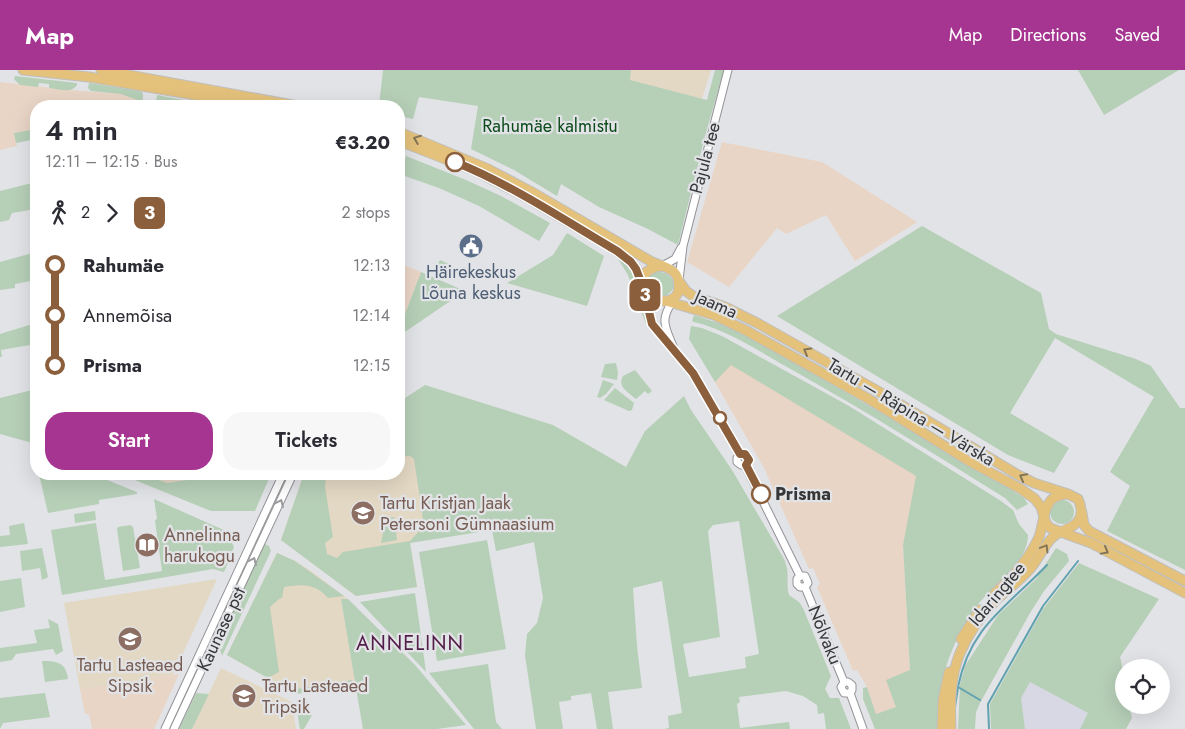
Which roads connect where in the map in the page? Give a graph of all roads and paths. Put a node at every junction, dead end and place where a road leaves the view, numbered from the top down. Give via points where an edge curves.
1 (23, 70) edge
2 (102, 70) edge
3 (728, 70) edge
4 (226, 100) edge
5 (267, 100) edge
6 (405, 134) edge
7 (405, 144) edge
8 (683, 246) junction
9 (662, 266) junction
10 (679, 281) junction
11 (643, 285) junction
12 (671, 300) junction
13 (757, 323) joint
14 (747, 331) joint
15 (676, 351) junction
16 (280, 480) edge
17 (290, 480) edge
18 (1068, 494) junction
19 (1082, 510) junction
20 (1044, 518) junction
21 (1060, 532) junction
22 (1185, 580) edge
23 (1185, 593) edge
24 (165, 729) edge
25 (174, 729) edge
26 (863, 729) edge
27 (942, 729) edge
28 (951, 729) edge

1 - 4 main road via 115,80
2 - 5 main road
3 - 8 street, Pajula tee
9 -> 6 main road via 488,169
7 - 11 main road via 476,171 526,197 617,251 631,262
8 - 9 street via 675,259
8 - 10 street, Pajula tee
9 - 10 main road via 675,272
9 - 11 main road via 646,272
10 - 12 main road via 678,293
10 - 13 main road, Jaama via 693,296 725,306
11 - 12 main road via 652,298
11 - 15 street, Nõlvaku via 652,324
12 - 14 main road, Jaama
12 - 15 street, Nõlvaku via 664,322
18 -> 13 main road, Tartu — Räpina — Värska via 1018,475
14 - 20 main road, Tartu — Räpina — Värska via 1021,489 1035,499
15 - 26 street, Nõlvaku via 707,396 740,454 748,456 746,465 800,576 808,579 805,587 844,682 841,690 850,693
16 - 24 street, Kaunase pst
25 -> 17 street, Kaunase pst
18 - 19 main road via 1078,499
18 - 20 main road via 1050,500
19 - 21 main road via 1078,521
19 - 22 main road via 1084,525 1089,531
20 - 21 main road via 1050,528
20 - 27 main road, Idaringtee via 1031,552 980,610 957,647 946,686
21 -> 23 main road via 1091,543
28 -> 21 main road, Idaringtee via 954,674 968,638 983,615 1028,572 1048,542

